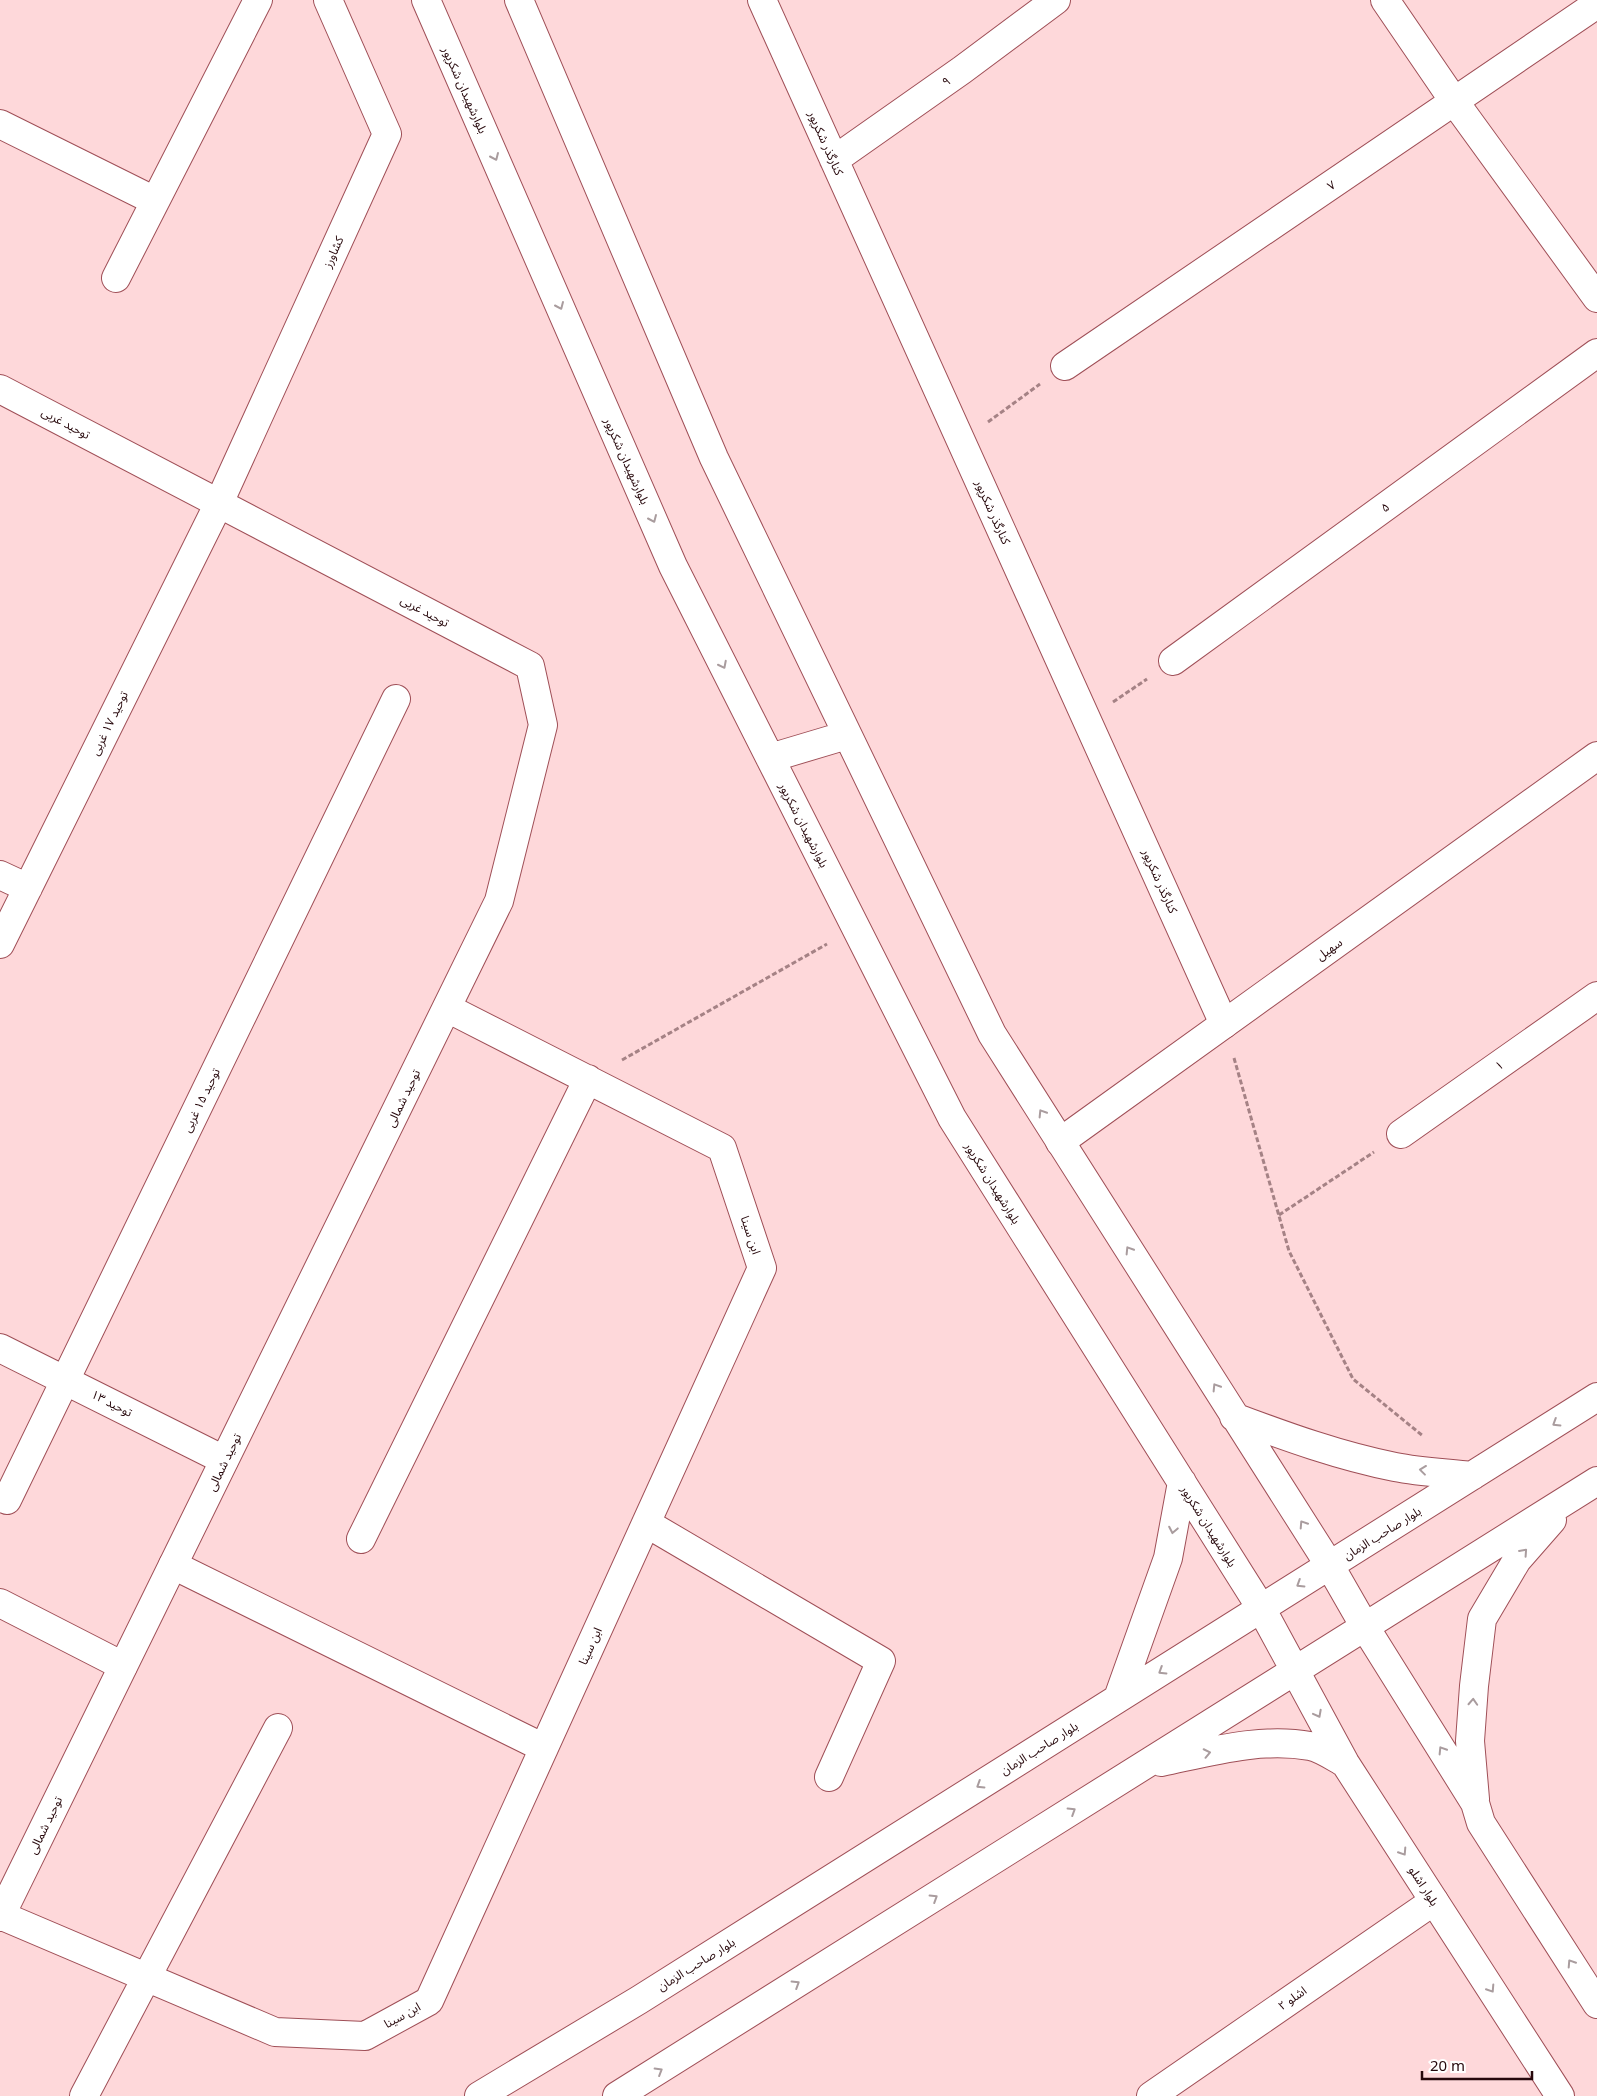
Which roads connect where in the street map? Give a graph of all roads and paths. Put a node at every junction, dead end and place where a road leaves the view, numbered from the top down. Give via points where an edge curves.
1 (258, 0) edge
2 (328, 0) edge
3 (426, 0) edge
4 (519, 0) edge
5 (762, 0) edge
6 (1056, 0) edge
7 (1386, 0) edge
8 (1597, 4) edge
9 (1454, 101) junction
10 (0, 124) edge
11 (834, 160) junction
12 (155, 201) junction
13 (116, 278) dead end
14 (1597, 298) edge
15 (1597, 353) edge
16 (1064, 366) joint
17 (0, 389) edge
18 (961, 442) junction
19 (219, 503) junction
20 (1173, 661) joint
21 (396, 699) dead end
22 (1087, 720) junction
23 (847, 735) junction
24 (1597, 756) edge
25 (770, 758) junction
26 (0, 875) edge
27 (28, 888) junction
28 (856, 928) junction
29 (0, 944) edge
30 (1597, 996) edge
31 (447, 1008) junction
32 (1224, 1024) junction
33 (588, 1079) junction
34 (1401, 1134) joint
35 (1060, 1142) junction
36 (1279, 1215) junction
37 (0, 1348) edge
38 (66, 1380) junction
39 (1597, 1397) edge
40 (1234, 1416) junction
41 (1427, 1440) dead end
42 (224, 1460) junction
43 (1472, 1476) junction
44 (1182, 1482) junction
45 (1597, 1482) edge
46 (1572, 1497) junction
47 (6, 1500) dead end
48 (646, 1523) junction
49 (361, 1539) dead end
50 (173, 1565) junction
51 (1330, 1566) junction
52 (0, 1603) edge
53 (1261, 1608) junction
54 (1365, 1628) junction
55 (123, 1666) junction
56 (1295, 1671) junction
57 (1118, 1698) junction
58 (278, 1728) dead end
59 (544, 1748) junction
60 (1344, 1763) junction
61 (1143, 1766) junction
62 (828, 1777) dead end
63 (1475, 1803) junction
64 (1434, 1900) junction
65 (0, 1916) edge
66 (146, 1976) junction
67 (1597, 2004) edge
68 (84, 2096) edge
69 (480, 2096) edge
70 (617, 2096) edge
71 (1151, 2096) edge
72 (1560, 2096) edge

1 - 12 street
2 - 19 street, کشاورز via 387,134
3 -> 25 street, بلوارشهیدان شکرپور via 673,566
4 - 23 street via 714,458
5 - 11 street, کنارگذر شکرپور
6 - 11 street, ۹
7 - 9 street
8 - 9 street, ۷
9 - 14 street
9 - 16 street, ۷
10 - 12 street
11 - 18 street, کنارگذر شکرپور
12 - 13 street
15 - 20 street, ۵
16 - 18 path
17 - 19 street, توحید غربی
18 - 22 street, کنارگذر شکرپور
19 - 27 street, توحید ۱۷ غربی
19 - 31 street, توحید غربی via 530,666 543,725 500,901
20 - 22 path
21 - 38 street, توحید ۱۵ غربی
22 - 32 street, کنارگذر شکرپور
23 - 25 street
35 -> 23 street via 992,1034
24 - 32 street, سهیل
25 - 28 street, بلوارشهیدان شکرپور
26 - 27 street
27 - 29 street, توحید ۱۷ غربی
28 - 33 path
28 - 44 street, بلوارشهیدان شکرپور via 952,1118
30 - 34 street, ۱
31 - 33 street, ابن سینا
31 - 42 street, توحید شمالی
32 - 35 street, سهیل
32 - 36 path
33 - 48 street, ابن سینا via 722,1148 762,1268
33 - 49 street
34 - 36 path
40 -> 35 street
36 - 41 path via 1290,1251 1353,1379
37 - 38 street, توحید ۱۳
38 - 42 street, توحید ۱۳
38 - 47 street, توحید ۱۵ غربی
39 -> 43 street, بلوار صاحب الزمان
43 -> 40 street via 1397,1467 1330,1451
51 -> 40 street
42 - 50 street, توحید شمالی
43 - 51 street, بلوار صاحب الزمان
44 - 53 street, بلوارشهیدان شکرپور
44 -> 57 street via 1168,1558
45 - 46 street
46 - 54 street
63 -> 46 street via 1470,1741 1482,1619 1516,1560
48 - 59 street, ابن سینا
48 - 62 street via 881,1661
50 - 55 street, توحید شمالی
50 - 59 street
51 -> 53 street, بلوار صاحب الزمان
51 - 54 street
52 - 55 street
53 - 56 street, بلوارشهیدان شکرپور
53 -> 57 street, بلوار صاحب الزمان
54 - 56 street
63 -> 54 street
55 - 65 street, توحید شمالی
56 -> 60 street, بلوار اشلو
56 - 61 street
57 -> 69 street, بلوار صاحب الزمان via 640,2000
58 - 66 street
59 - 66 street, ابن سینا via 429,2000 365,2036 275,2032
61 -> 60 street via 1240,1746 1276,1744 1311,1746
60 -> 64 street, بلوار اشلو
70 -> 61 street
67 -> 63 street via 1481,1822
64 - 71 street, اشلو ۲
64 -> 72 street, بلوار اشلو
65 - 66 street, ابن سینا
66 - 68 street

